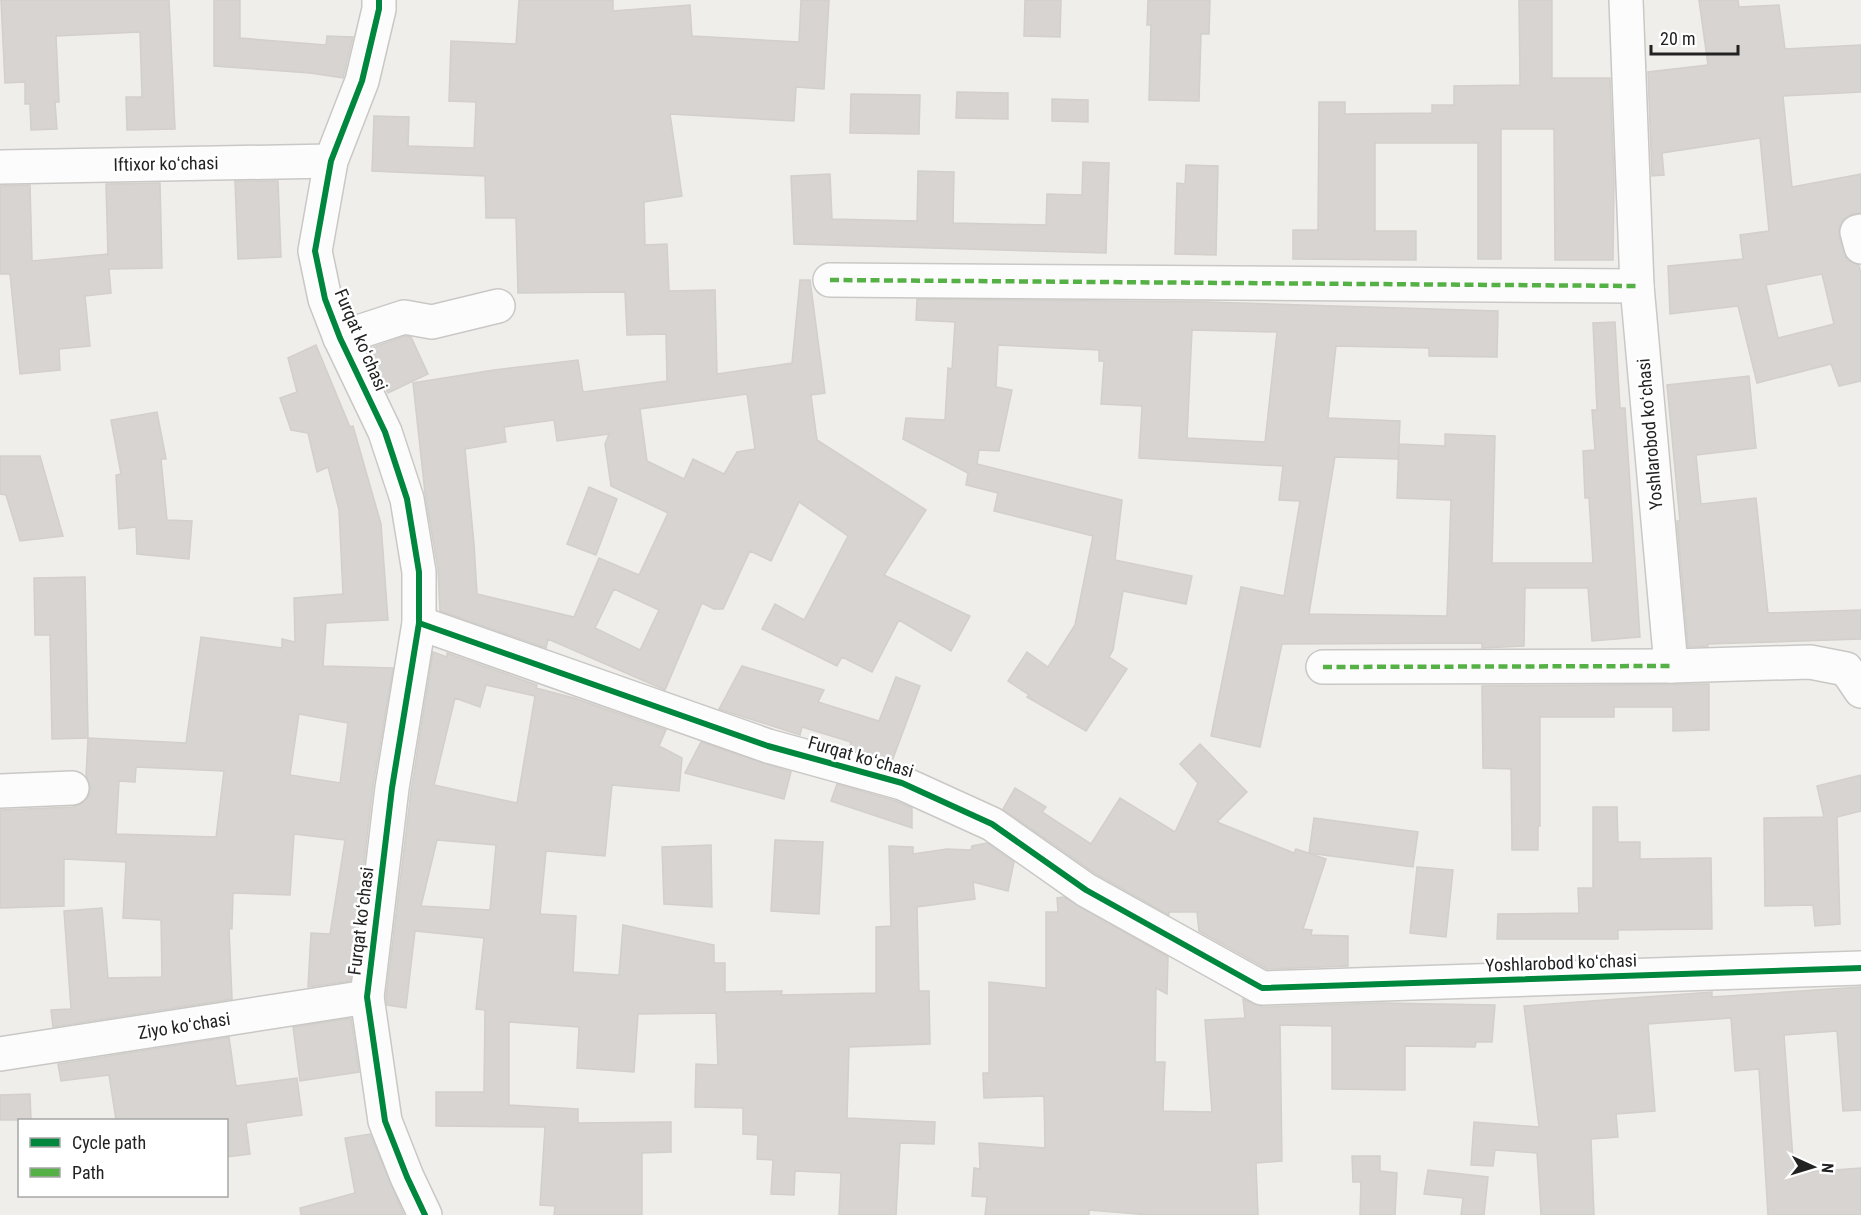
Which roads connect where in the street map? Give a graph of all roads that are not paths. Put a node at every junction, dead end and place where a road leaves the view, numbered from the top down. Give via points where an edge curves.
1 (379, 0) edge
2 (1626, 0) edge
3 (331, 161) junction
4 (0, 167) edge
5 (1861, 231) edge
6 (1861, 247) edge
7 (830, 280) dead end
8 (1636, 286) junction
9 (498, 306) dead end
10 (340, 338) junction
11 (419, 623) junction
12 (1671, 666) junction
13 (1323, 667) dead end
14 (1861, 690) edge
15 (72, 788) dead end
16 (0, 791) edge
17 (1861, 968) edge
18 (1262, 988) joint
19 (367, 997) junction
20 (0, 1054) edge
21 (425, 1215) edge

1 - 3 street, Furqat koʻchasi via 362,81
2 - 8 street, Yoshlarobod koʻchasi
3 - 4 street, Iftixor koʻchasi
3 - 10 street, Furqat koʻchasi via 315,251 325,299
5 - 6 street via 1857,232
7 - 8 street
8 - 12 street, Yoshlarobod koʻchasi
9 - 10 street via 432,322 404,317
10 - 11 street, Furqat koʻchasi via 385,432 407,499 419,572
11 - 18 street, Furqat koʻchasi via 768,747 902,783 992,824 1086,890
11 - 19 street, Furqat koʻchasi via 392,788
12 - 13 street
12 - 14 street via 1810,662 1846,669
15 - 16 street
17 - 18 street, Yoshlarobod koʻchasi
19 - 20 street, Ziyo koʻchasi
19 - 21 street, Furqat koʻchasi via 385,1121

